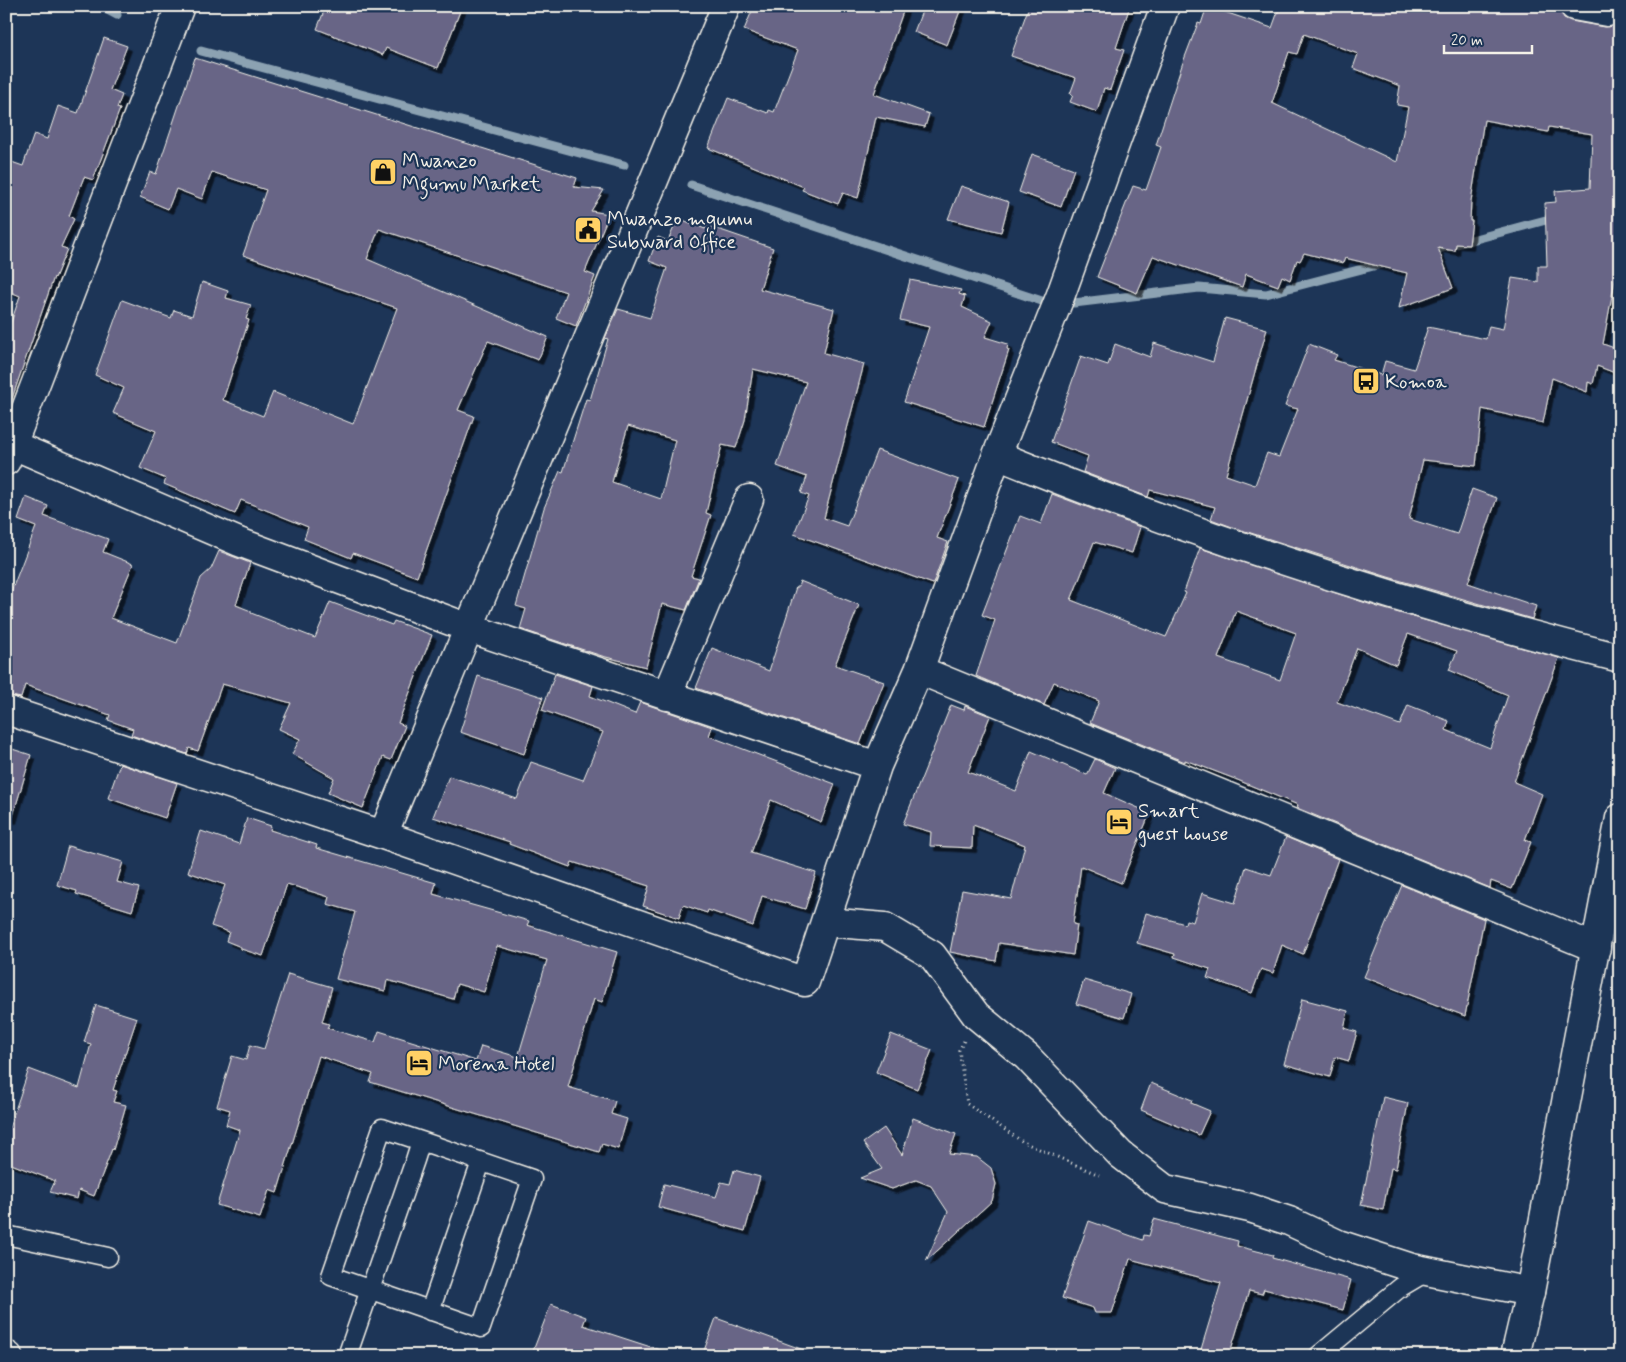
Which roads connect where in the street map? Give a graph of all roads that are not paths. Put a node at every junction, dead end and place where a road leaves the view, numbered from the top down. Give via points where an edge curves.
1 (180, 6) edge
2 (726, 6) edge
3 (1165, 6) edge
4 (1574, 6) edge
5 (1620, 8) edge
6 (9, 449) edge
7 (997, 455) junction
8 (749, 499) dead end
9 (468, 628) junction
10 (1620, 658) edge
11 (919, 670) junction
12 (667, 696) junction
13 (6, 710) edge
14 (877, 766) junction
15 (1620, 818) edge
16 (384, 835) junction
17 (825, 922) junction
18 (1596, 948) junction
19 (422, 1141) junction
20 (481, 1162) junction
21 (6, 1235) edge
22 (108, 1257) dead end
23 (1428, 1271) junction
24 (370, 1290) junction
25 (1530, 1292) junction
26 (430, 1311) junction
27 (347, 1356) edge
28 (1318, 1356) edge
29 (1515, 1356) edge

1 - 6 street
2 - 9 street
3 - 7 street via 1060,297
4 - 5 street via 1607,12
6 - 9 street via 239,542
7 - 10 street via 1071,485 1365,588
7 - 11 street
8 - 12 street
9 - 12 street
9 - 16 street
11 - 14 street
11 - 18 street
12 - 14 street
13 - 16 street
14 - 17 street
15 - 18 street
16 - 17 street via 805,982
17 - 23 street via 884,927 932,955 976,1015 1027,1057 1120,1154 1166,1188 1250,1208 1289,1221 1338,1244
18 - 25 street
19 - 20 lane
19 - 24 lane
19 - 24 lane via 382,1128 331,1276
20 - 26 lane
20 - 26 lane via 532,1179 481,1328
21 - 22 lane
23 - 25 street
23 - 28 lane via 1401,1287
24 - 26 lane
24 - 27 lane
25 - 29 street

